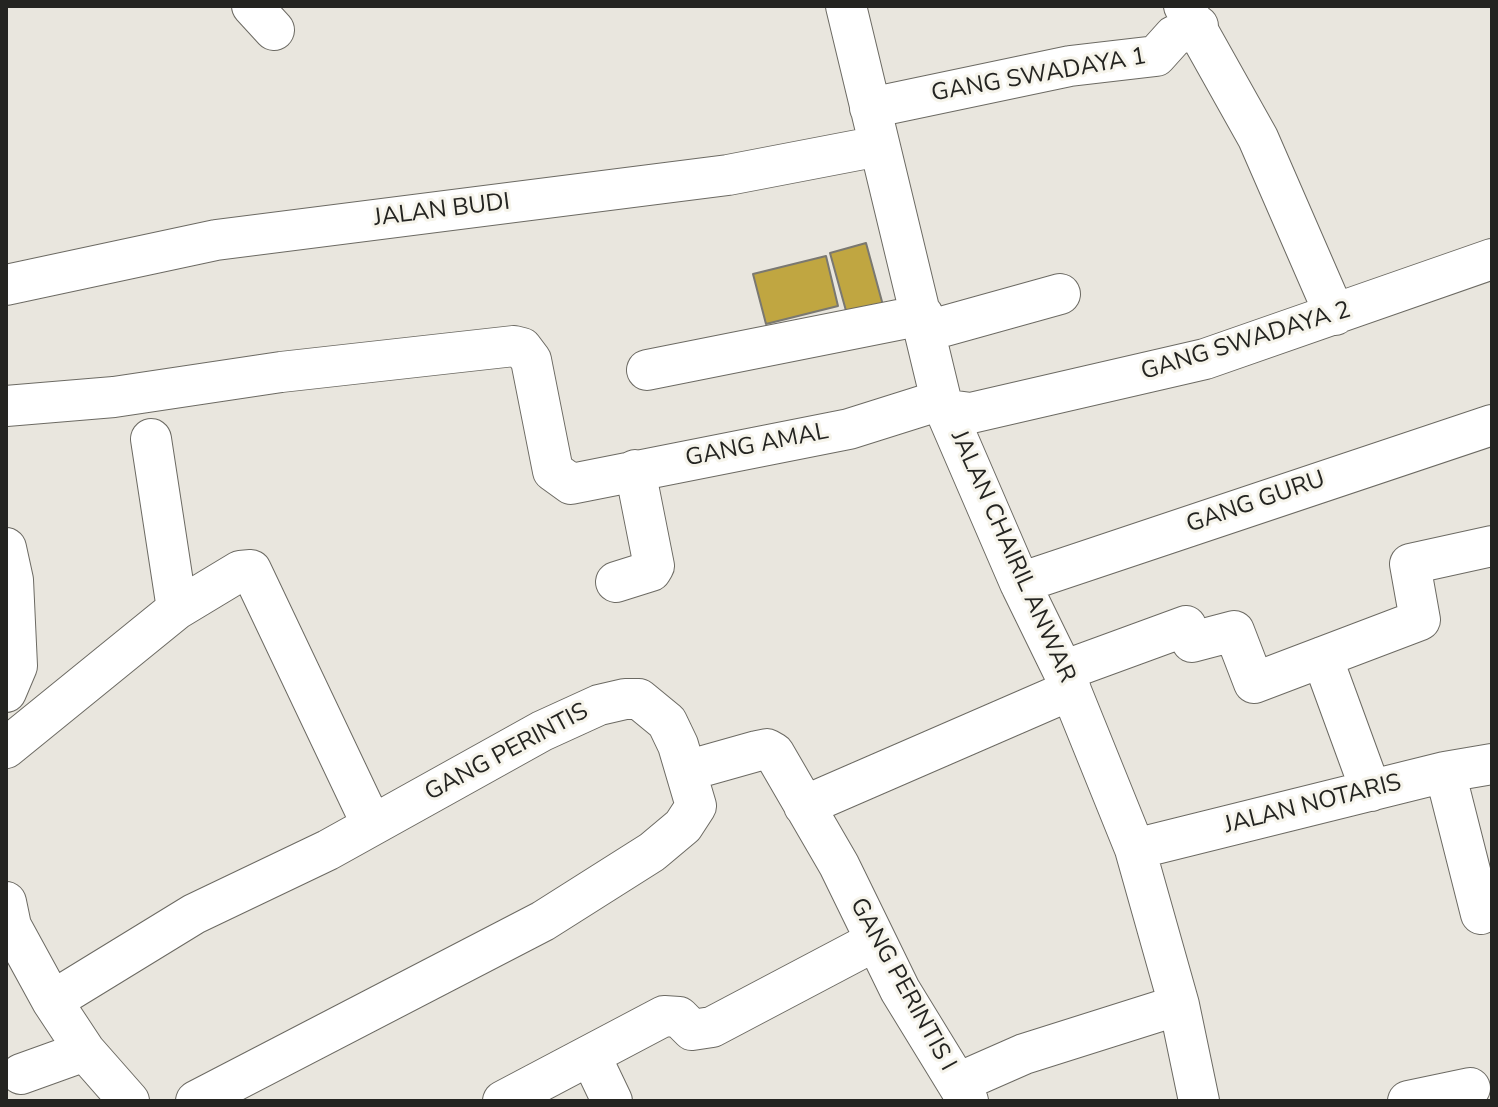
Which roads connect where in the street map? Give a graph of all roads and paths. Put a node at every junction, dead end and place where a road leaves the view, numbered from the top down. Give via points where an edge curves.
1 (846, 6) edge
2 (1191, 16) edge
3 (874, 127) junction
4 (1492, 259) edge
5 (6, 285) edge
6 (1060, 294) dead end
7 (1335, 315) junction
8 (925, 323) junction
9 (647, 370) dead end
10 (945, 405) junction
11 (6, 406) edge
12 (1492, 425) edge
13 (151, 439) dead end
14 (635, 470) junction
15 (1492, 546) edge
16 (6, 548) edge
17 (616, 582) dead end
18 (1020, 583) junction
19 (177, 609) junction
20 (1322, 657) junction
21 (1067, 681) junction
22 (6, 692) edge
23 (6, 748) edge
24 (1492, 764) edge
25 (686, 771) junction
26 (1445, 772) junction
27 (1371, 791) junction
28 (804, 806) junction
29 (372, 825) junction
30 (1135, 849) junction
31 (1481, 914) dead end
32 (8, 918) edge
33 (875, 941) junction
34 (52, 1001) junction
35 (1179, 1005) junction
36 (85, 1051) junction
37 (591, 1057) junction
38 (21, 1074) dead end
39 (1470, 1088) dead end
40 (963, 1092) edge
41 (129, 1101) edge
42 (196, 1101) edge
43 (503, 1101) edge
44 (612, 1101) edge
45 (1199, 1101) edge
46 (1408, 1101) edge

1 - 3 street, JALAN CHAIRIL ANWAR
2 - 3 street, GANG SWADAYA 1 via 1156,56 1070,66
2 - 7 street via 1258,138
3 - 5 street, JALAN BUDI via 728,175 216,240
3 - 8 street, JALAN CHAIRIL ANWAR
4 - 7 street, GANG SWADAYA 2
6 - 8 street
7 - 10 street, GANG SWADAYA 2 via 1205,359 971,413
8 - 9 street
8 - 10 street, JALAN CHAIRIL ANWAR
10 - 14 street, GANG AMAL
10 - 18 street, JALAN CHAIRIL ANWAR
11 - 14 street, GANG AMAL via 514,346 531,360 553,471 571,484
12 - 18 street, GANG GURU
13 - 19 street
14 - 17 street via 654,566
15 - 20 street via 1410,564 1420,620
16 - 22 street via 17,666
18 - 21 street, JALAN CHAIRIL ANWAR
19 - 23 street
19 - 29 street via 240,571 256,575
20 - 21 street via 1254,683 1234,631 1192,642 1186,626
20 - 27 street
21 - 28 street
21 - 30 street, JALAN CHAIRIL ANWAR
24 - 26 street, JALAN NOTARIS
25 - 28 street, GANG PERINTIS I via 767,749
25 - 29 street, GANG PERINTIS via 667,722 639,699 625,699 542,731
25 - 42 street, GANG PERINTIS via 696,806 683,826 652,852 543,921
26 - 27 street, JALAN NOTARIS
26 - 31 street
27 - 30 street, JALAN NOTARIS
28 - 33 street, GANG PERINTIS I
29 - 34 street, GANG PERINTIS via 194,914
30 - 35 street, JALAN CHAIRIL ANWAR
32 - 34 street
33 - 37 street via 712,1027 692,1030 679,1017 664,1016
33 - 40 street, GANG PERINTIS I
34 - 36 street
35 - 40 street, GANG PERINTIS I via 1024,1054
35 - 45 street, JALAN CHAIRIL ANWAR
36 - 38 street
36 - 41 street
37 - 43 street
37 - 44 street
39 - 46 street

